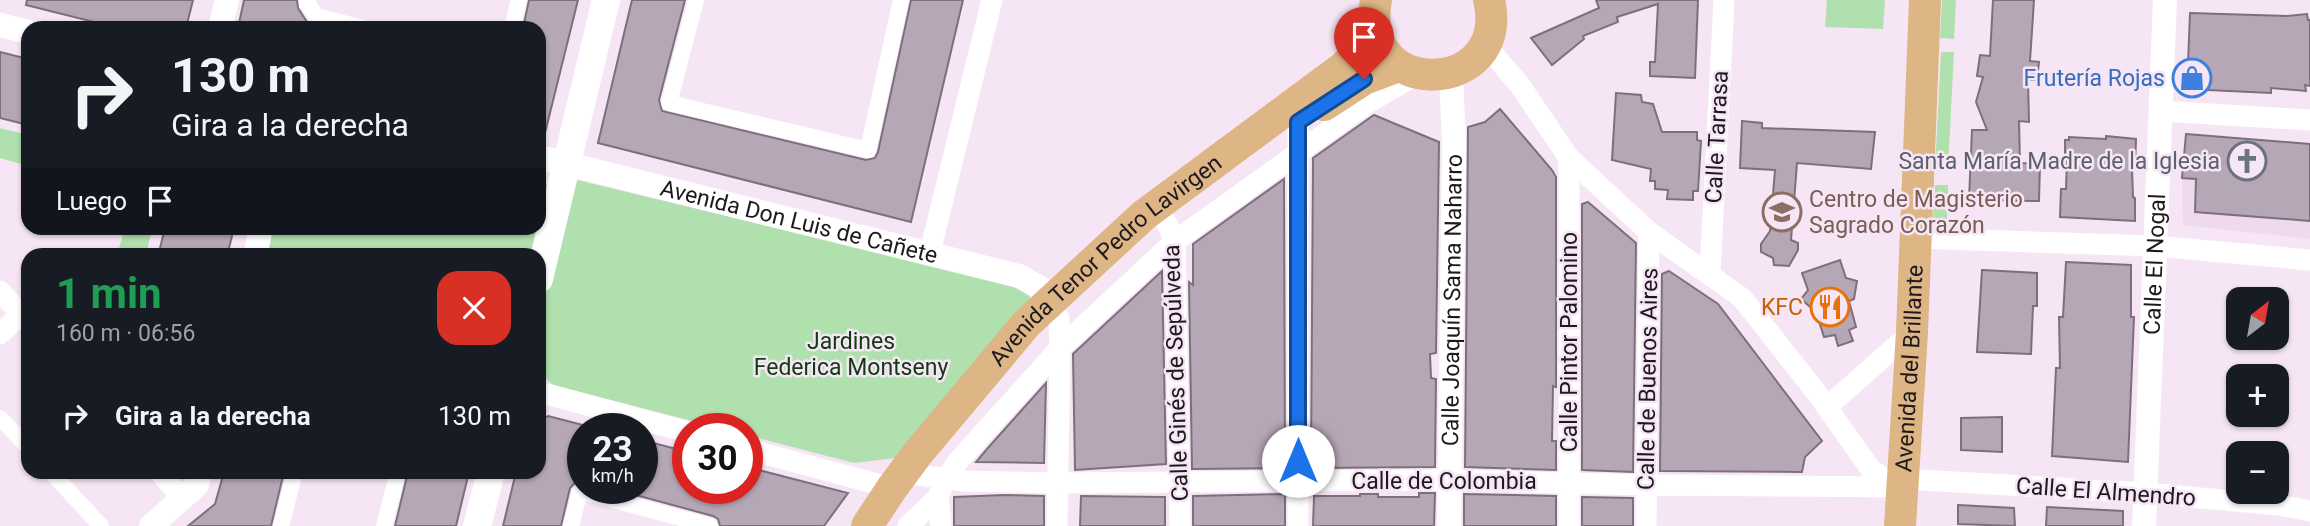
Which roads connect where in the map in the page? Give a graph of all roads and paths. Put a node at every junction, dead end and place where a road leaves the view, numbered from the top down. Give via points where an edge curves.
1 (227, 0) edge
2 (308, 0) edge
3 (519, 0) edge
4 (607, 0) edge
5 (695, 0) edge
6 (901, 0) edge
7 (992, 0) edge
8 (1510, 0) edge
9 (1724, 0) edge
10 (1925, 0) edge
11 (2165, 0) edge
12 (1372, 11) edge
13 (222, 21) edge
14 (336, 21) edge
15 (514, 21) edge
16 (1488, 24) edge
17 (0, 25) edge
18 (21, 30) edge
19 (1409, 70) junction
20 (1451, 74) junction
21 (2161, 111) junction
22 (2310, 120) edge
23 (1298, 122) junction
24 (1298, 153) junction
25 (1569, 158) junction
26 (552, 160) edge
27 (546, 215) edge
28 (1171, 232) junction
29 (1649, 232) junction
30 (1916, 238) junction
31 (2155, 246) junction
32 (930, 253) junction
33 (2310, 260) edge
34 (1710, 274) junction
35 (0, 291) edge
36 (21, 314) edge
37 (21, 321) edge
38 (1058, 321) junction
39 (1912, 332) junction
40 (0, 334) edge
41 (546, 394) edge
42 (1827, 407) junction
43 (0, 418) edge
44 (672, 428) edge
45 (21, 440) edge
46 (763, 452) edge
47 (57, 479) edge
48 (166, 479) edge
49 (198, 479) edge
50 (293, 479) edge
51 (396, 479) edge
52 (489, 479) edge
53 (1449, 480) junction
54 (1180, 481) junction
55 (1298, 481) junction
56 (920, 482) junction
57 (1569, 482) junction
58 (1058, 483) junction
59 (1902, 483) junction
60 (1646, 485) junction
61 (2145, 493) junction
62 (182, 498) junction
63 (2310, 510) edge
64 (101, 526) edge
65 (150, 526) edge
66 (281, 526) edge
67 (384, 526) edge
68 (477, 526) edge
69 (571, 526) edge
70 (710, 526) edge
71 (867, 526) edge
72 (887, 526) edge
73 (908, 526) edge
74 (942, 526) edge
75 (1057, 526) edge
76 (1180, 526) edge
77 (1298, 526) edge
78 (1449, 526) edge
79 (1569, 526) edge
80 (1646, 526) edge
81 (1900, 526) edge
82 (2144, 526) edge

1 - 13 street
2 - 14 street via 316,16
3 - 15 street
4 - 26 main road
5 - 6 street via 669,103 868,150
7 - 32 street
8 - 16 main road
9 - 34 street, Calle Tarrasa
10 - 30 main road, Avenida del Brillante
11 - 21 street, Calle El Nogal
12 - 19 main road via 1388,56
12 - 38 main road, Avenida Tenor Pedro Lavirgen via 1345,66 1144,215
16 - 20 main road via 1465,67
16 - 25 street via 1519,84
17 - 18 street
19 - 20 main road via 1434,76
19 - 23 main road, Avenida Tenor Pedro Lavirgen via 1364,79
19 - 24 street, Avenida Tenor Pedro Lavirgen
20 - 53 street, Calle Joaquín Sama Naharro
21 - 22 street
21 - 31 street, Calle El Nogal
23 - 24 street
23 - 28 main road, Avenida Tenor Pedro Lavirgen
24 - 28 street, Avenida Tenor Pedro Lavirgen
24 - 55 street
25 - 29 street
25 - 57 street, Calle Pintor Palomino
26 - 27 main road
26 - 32 street, Avenida Don Luis de Cañete
28 - 38 main road, Avenida Tenor Pedro Lavirgen
28 - 54 street, Calle Ginés de Sepúlveda
29 - 34 street
29 - 60 street, Calle de Buenos Aires
30 - 31 street
30 - 39 main road, Avenida del Brillante
31 - 33 street
31 - 61 street, Calle El Nogal
32 - 38 street, Avenida Don Luis de Cañete via 1019,276
34 - 42 street via 1742,298
35 - 36 street
37 - 40 street
38 - 56 street, Avenida Tenor Pedro Lavirgen via 959,460
38 - 56 main road, Avenida Tenor Pedro Lavirgen via 1027,323
38 - 58 street
39 - 42 street
39 - 59 main road, Avenida del Brillante
41 - 44 street
42 - 59 street via 1872,471
43 - 45 street
46 - 56 street, Calle de Colombia
47 - 64 street
48 - 62 street
49 - 62 street
50 - 66 street
51 - 67 street
52 - 68 main road
53 - 55 street, Calle de Colombia
53 - 57 street, Calle de Colombia
53 - 78 street, Calle Joaquín Sama Naharro
54 - 55 street, Calle de Colombia
54 - 58 street, Calle de Colombia
54 - 76 street, Calle Ginés de Sepúlveda
55 - 77 street
56 - 58 street, Calle de Colombia
56 - 71 main road, Avenida Tenor Pedro Lavirgen
56 - 72 main road, Avenida Tenor Pedro Lavirgen via 912,485
56 - 73 street
56 - 74 street
57 - 60 street, Calle de Colombia
57 - 79 street, Calle Pintor Palomino
58 - 75 street
59 - 60 street, Calle de Colombia
59 - 61 street, Calle El Almendro
59 - 81 main road, Avenida del Brillante
60 - 80 street, Calle de Buenos Aires
61 - 63 street, Calle El Almendro
61 - 82 street, Calle El Nogal
62 - 65 street
69 - 70 street via 580,491

